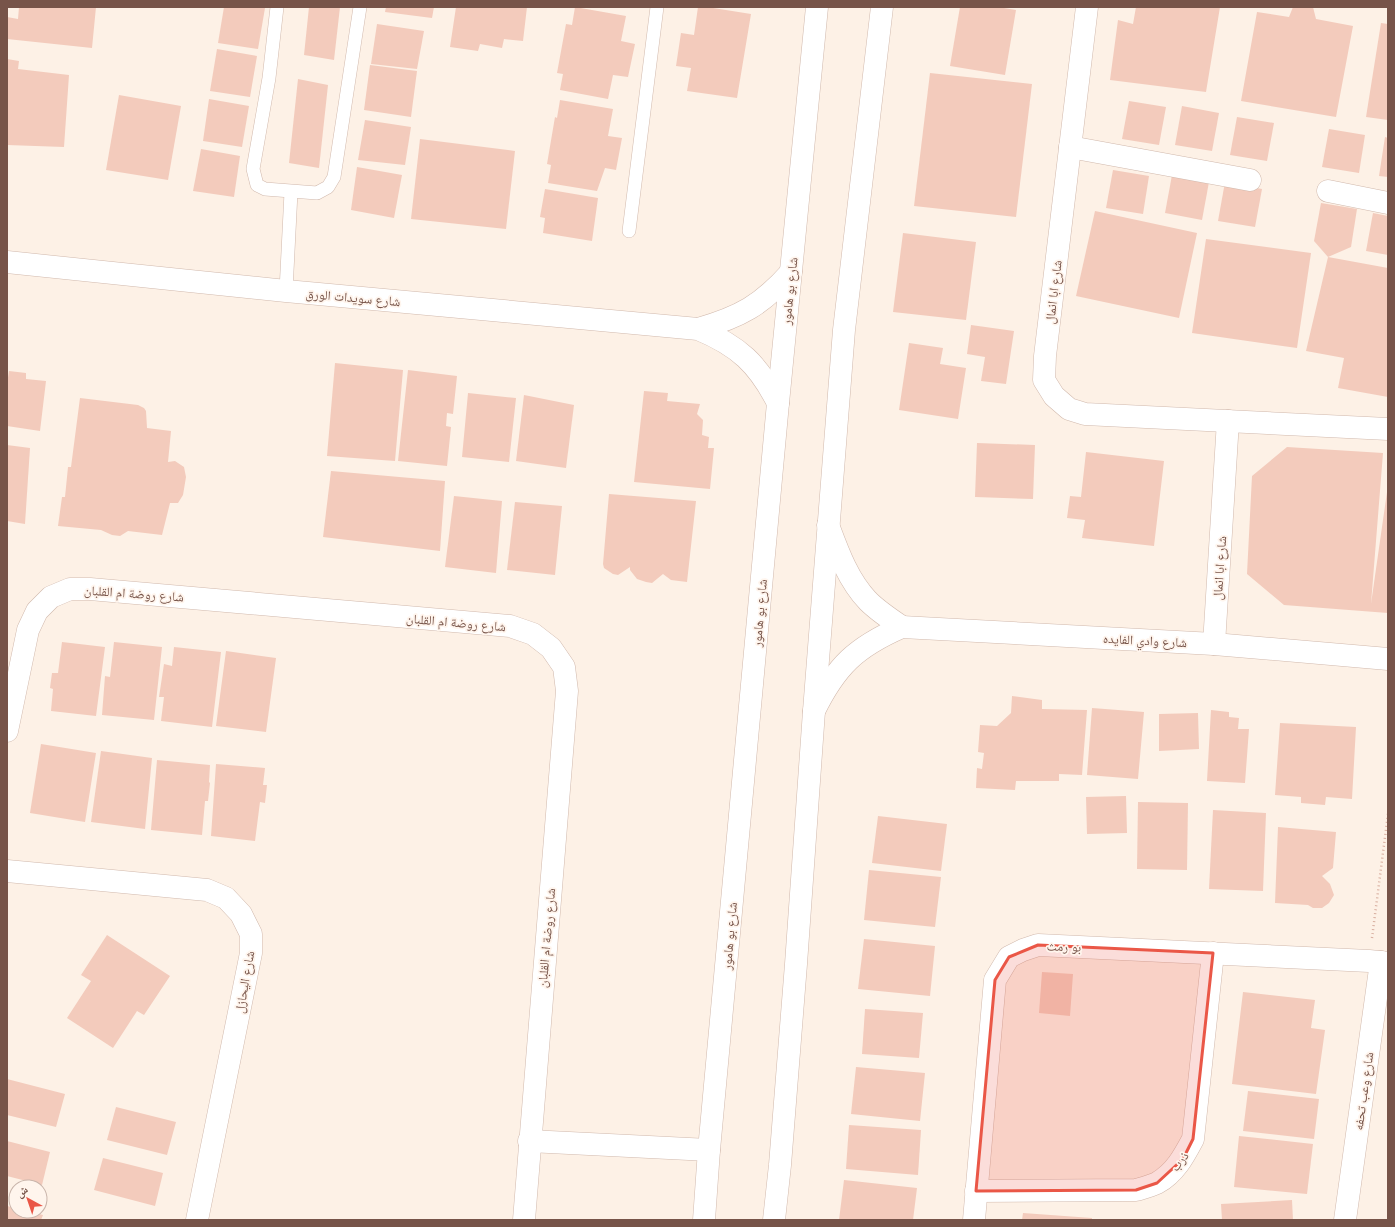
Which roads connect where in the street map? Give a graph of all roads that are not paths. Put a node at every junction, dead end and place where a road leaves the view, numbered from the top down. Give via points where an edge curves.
1 (277, 7) edge
2 (360, 7) edge
3 (657, 7) edge
4 (817, 7) edge
5 (882, 7) edge
6 (1087, 7) edge
7 (1070, 147) junction
8 (1250, 180) dead end
9 (1328, 191) dead end
10 (291, 192) junction
11 (1388, 203) edge
12 (629, 231) dead end
13 (7, 262) edge
14 (791, 272) junction
15 (286, 291) junction
16 (698, 329) junction
17 (778, 403) junction
18 (1228, 421) junction
19 (1388, 430) edge
20 (828, 525) junction
21 (902, 627) junction
22 (1214, 644) junction
23 (1388, 659) edge
24 (814, 710) junction
25 (7, 731) edge
26 (7, 871) edge
27 (1213, 953) junction
28 (1379, 962) edge
29 (529, 1142) junction
30 (710, 1150) junction
31 (976, 1191) junction
32 (197, 1220) edge
33 (524, 1220) edge
34 (704, 1220) edge
35 (774, 1220) edge
36 (974, 1220) edge
37 (1345, 1220) edge

1 - 10 lane via 269,78 253,169 257,185 265,189
2 - 10 lane via 334,177 328,187 317,193
3 - 12 lane
4 - 14 street, شارع بو هامور
5 - 20 street via 844,330
6 - 7 street, شارع ابا انمال
7 - 8 street
7 - 18 street, شارع ابا انمال via 1044,380 1054,396 1069,409 1085,414
9 - 11 street
10 - 15 lane
13 - 15 street, شارع سويدات الورق
14 - 16 street, شارع سويدات الورق via 760,303 720,323
14 - 17 street, شارع بو هامور
15 - 16 street, شارع سويدات الورق
16 - 17 street, شارع سويدات الورق via 738,350 768,383
17 - 30 street, شارع بو هامور
18 - 19 street, شارع ابا انمال
18 - 22 street, شارع ابا انمال
20 - 21 street via 854,584 878,610
20 - 24 street
21 - 22 street, شارع وادي الفايده
21 - 24 street, شارع وادي الفايده via 879,637 858,651 840,668 825,688
22 - 23 street, شارع وادي الفايده
24 - 35 street
25 - 29 street, شارع روضة ام القلبان via 28,630 37,611 51,597 70,589 510,626 533,634 551,648 564,667 567,690
26 - 32 street, شارع اليحازل via 207,890 226,898 241,914 251,934 251,953
27 - 28 street, بو رمث
27 - 31 street, ذرب via 1193,1139 1183,1159 1172,1172 1157,1183 1136,1190
27 - 31 street, بو رمث via 1038,945 1009,957 995,980
28 - 37 street, شارع وعب تحفه
29 - 30 street
29 - 33 street, شارع روضة ام القلبان
30 - 34 street, شارع بو هامور
31 - 36 street, بو رمث

